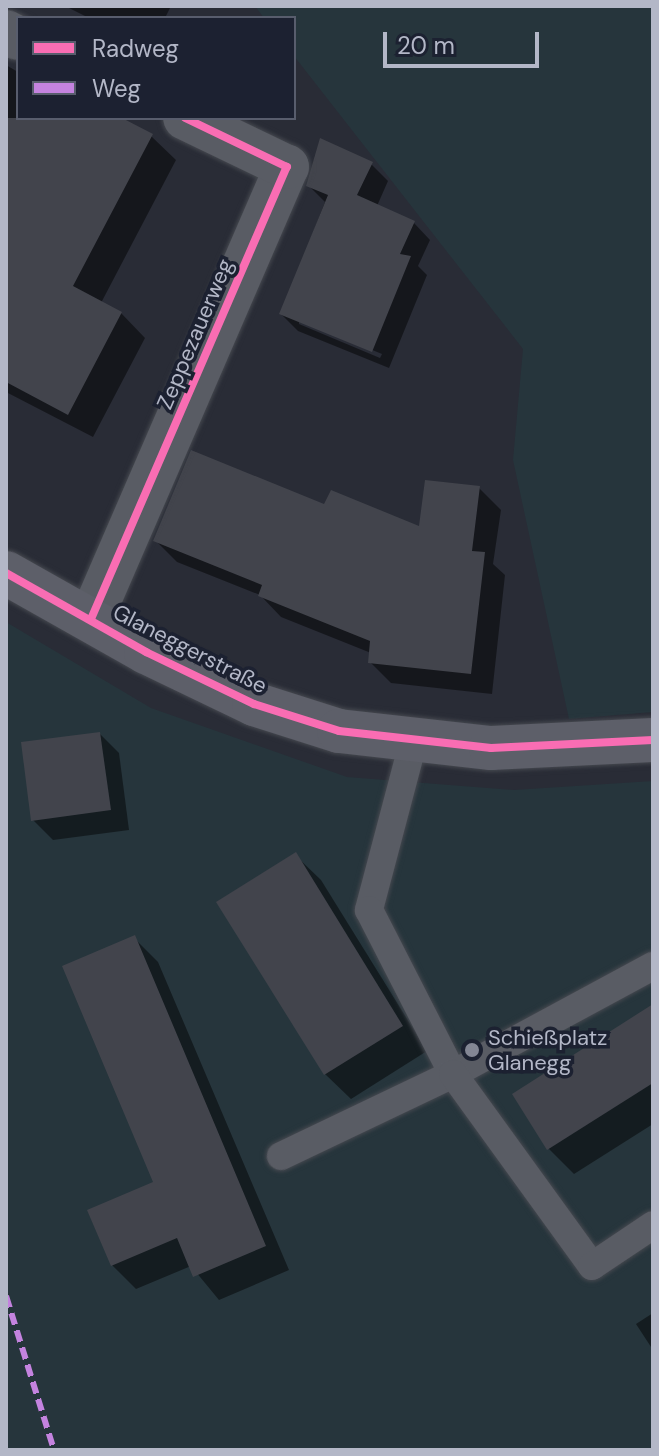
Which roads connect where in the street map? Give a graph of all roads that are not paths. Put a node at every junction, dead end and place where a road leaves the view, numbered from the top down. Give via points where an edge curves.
1 (189, 120) edge
2 (6, 573) edge
3 (91, 619) junction
4 (653, 740) edge
5 (413, 743) junction
6 (653, 966) edge
7 (453, 1074) junction
8 (281, 1156) dead end
9 (653, 1225) edge

1 - 3 street, Zeppezauerweg via 287,167
2 - 3 street, Glaneggerstraße
3 - 5 street, Glaneggerstraße via 254,704 339,731
4 - 5 street, Glaneggerstraße via 491,748
5 - 7 lane via 369,910
6 - 7 lane
7 - 8 lane
7 - 9 lane via 592,1266

